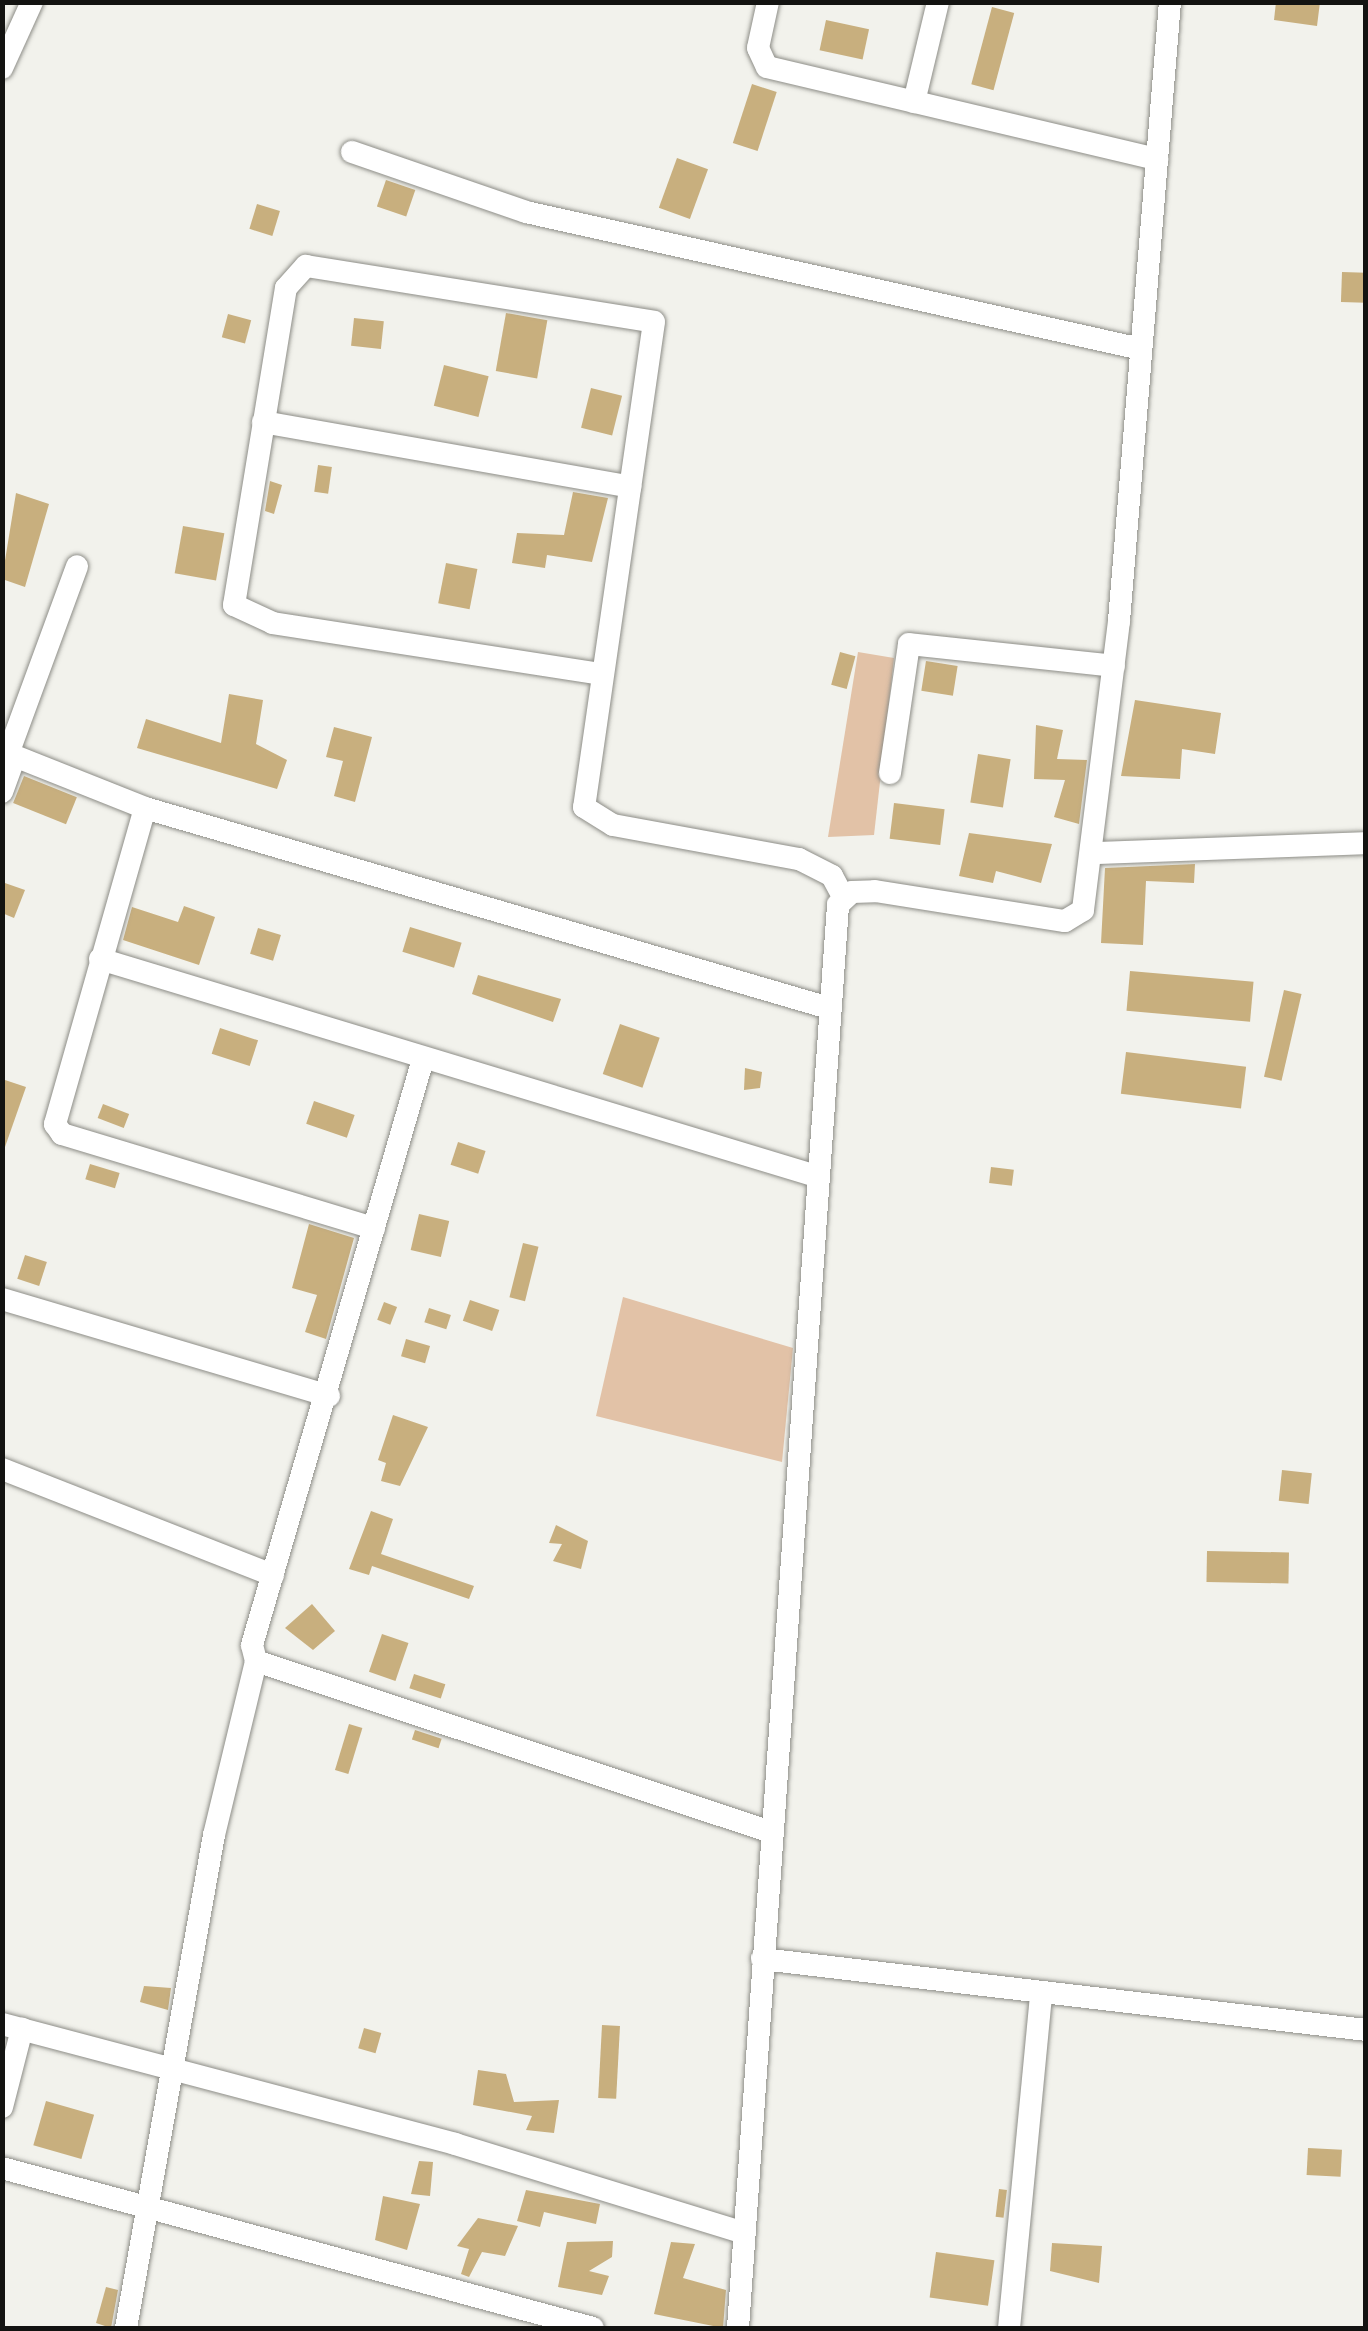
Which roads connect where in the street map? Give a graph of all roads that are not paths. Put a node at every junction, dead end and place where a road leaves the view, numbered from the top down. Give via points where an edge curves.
1 (32, 2) edge
2 (768, 2) edge
3 (938, 2) edge
4 (1170, 2) edge
5 (2, 68) edge
6 (914, 102) junction
7 (352, 152) dead end
8 (1157, 160) junction
9 (1141, 349) junction
10 (263, 422) junction
11 (630, 487) junction
12 (77, 566) dead end
13 (1114, 666) junction
14 (601, 674) junction
15 (9, 754) edge
16 (890, 773) dead end
17 (2, 792) edge
18 (144, 808) junction
19 (1366, 843) edge
20 (1095, 853) junction
21 (843, 897) junction
22 (100, 959) junction
23 (829, 1008) junction
24 (422, 1059) junction
25 (816, 1176) junction
26 (374, 1228) junction
27 (2, 1299) edge
28 (328, 1396) junction
29 (2, 1469) edge
30 (274, 1575) junction
31 (256, 1661) junction
32 (771, 1832) junction
33 (762, 1958) junction
34 (1041, 1994) junction
35 (12, 2026) edge
36 (1366, 2030) edge
37 (176, 2070) junction
38 (2, 2107) edge
39 (2, 2168) edge
40 (147, 2210) junction
41 (744, 2233) junction
42 (126, 2328) edge
43 (593, 2328) edge
44 (738, 2328) edge
45 (1010, 2328) edge

1 - 5 street
2 - 6 street via 758,48 768,68
3 - 6 street
4 - 8 street
6 - 8 street
7 - 9 street via 526,212
8 - 9 street
9 - 13 street
10 - 11 street
10 - 11 street via 286,288 306,266 646,316 656,333
10 - 14 street via 232,596 243,613
11 - 14 street
12 - 15 street
13 - 16 street via 939,640 910,644
13 - 20 street
14 - 21 street via 581,796 589,814 799,859 832,876
15 - 17 street
15 - 18 street
18 - 22 street
18 - 23 street
19 - 20 street
20 - 21 street via 1074,920 875,891
21 - 23 street
22 - 24 street
22 - 26 street via 54,1111 62,1134
23 - 25 street
24 - 25 street
24 - 26 street
25 - 32 street
26 - 28 street
27 - 28 street
28 - 30 street
29 - 30 street
30 - 31 street via 252,1645
31 - 32 street
31 - 37 street via 214,1835
32 - 33 street
33 - 34 street
33 - 41 street
34 - 36 street
34 - 45 street
35 - 37 street
35 - 38 street
37 - 40 street
37 - 41 street
39 - 40 street
40 - 42 street
40 - 43 street
41 - 44 street

